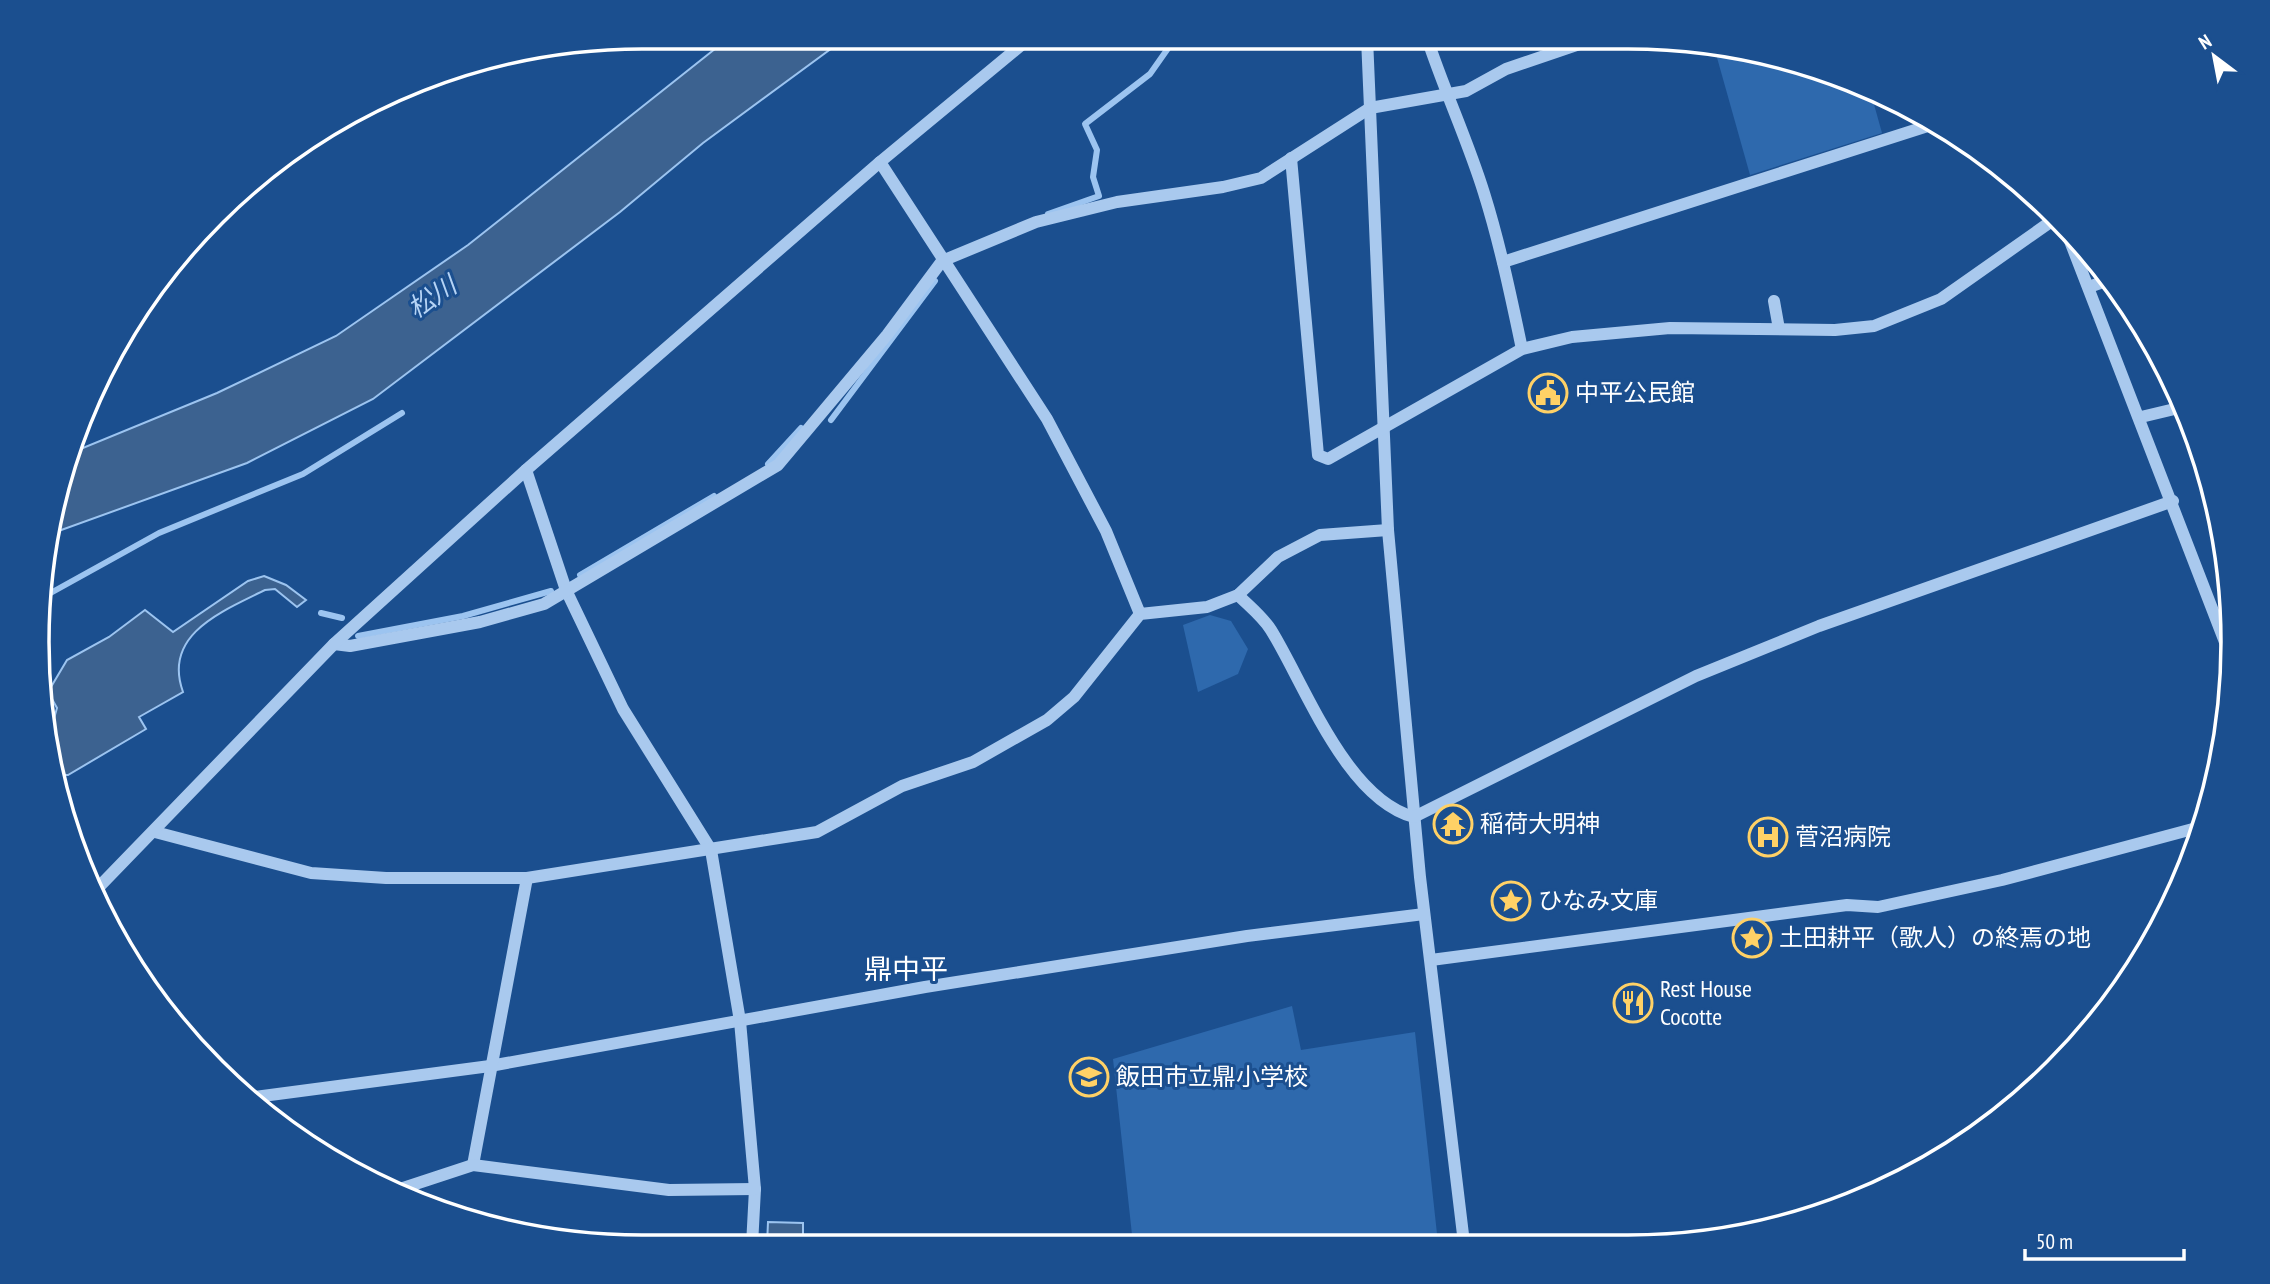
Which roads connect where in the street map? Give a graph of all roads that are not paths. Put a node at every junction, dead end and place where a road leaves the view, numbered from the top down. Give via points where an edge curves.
1 (1017, 49) edge
2 (1367, 49) edge
3 (1431, 49) edge
4 (1565, 49) edge
5 (1446, 97) junction
6 (1370, 108) junction
7 (1923, 127) edge
8 (1291, 158) junction
9 (880, 162) junction
10 (2048, 224) edge
11 (2076, 253) edge
12 (942, 261) junction
13 (1503, 262) junction
14 (2100, 284) edge
15 (2089, 288) junction
16 (1774, 301) dead end
17 (1779, 329) junction
18 (1522, 349) junction
19 (2173, 409) edge
20 (2141, 417) junction
21 (1383, 429) junction
22 (526, 470) junction
23 (2173, 501) junction
24 (1388, 530) junction
25 (566, 590) junction
26 (1238, 595) junction
27 (1140, 614) junction
28 (2221, 630) edge
29 (334, 644) junction
30 (1414, 817) junction
31 (2191, 829) edge
32 (155, 832) junction
33 (711, 850) junction
34 (527, 878) junction
35 (101, 885) edge
36 (1424, 914) junction
37 (1431, 960) junction
38 (740, 1021) junction
39 (491, 1066) junction
40 (261, 1096) edge
41 (473, 1165) junction
42 (407, 1187) edge
43 (755, 1189) junction
44 (753, 1235) edge
45 (1463, 1235) edge

1 - 9 street
2 - 6 street
3 - 5 street
4 - 5 street
5 - 6 street
5 - 13 street via 1484,191
6 - 8 street
6 - 21 street
7 - 13 street
8 - 12 street via 1261,178 1117,202 1036,222
8 - 21 street via 1318,455 1328,459
9 - 12 street
9 - 22 street
10 - 17 street via 1941,299 1874,326
11 - 15 street
12 - 25 street via 778,465
12 - 27 street via 1047,419 1106,531
13 - 18 street
14 - 15 street
15 - 20 street
16 - 17 street
17 - 18 street via 1670,328 1572,337
18 - 21 street
19 - 20 street
20 - 23 street
21 - 24 street
22 - 25 street
22 - 29 street
23 - 28 street
23 - 30 street via 1844,616 1696,676
24 - 26 street via 1320,535 1278,556
24 - 30 street
25 - 29 street via 544,604 480,622 350,646
25 - 33 street via 623,709
26 - 27 street via 1207,607
26 - 30 street via 1269,627 1326,732 1365,784 1396,812
27 - 33 street via 1074,696 1023,736 973,762 902,786 817,832
29 - 32 street
30 - 36 street
31 - 37 street via 2002,880 1878,907 1847,905
32 - 34 street via 311,873
32 - 35 street
33 - 34 street
33 - 38 street
34 - 39 street
36 - 37 street
36 - 38 street via 1247,936
37 - 45 street
38 - 39 street
38 - 43 street
39 - 40 street
39 - 41 street
41 - 42 street
41 - 43 street via 669,1190
43 - 44 street

